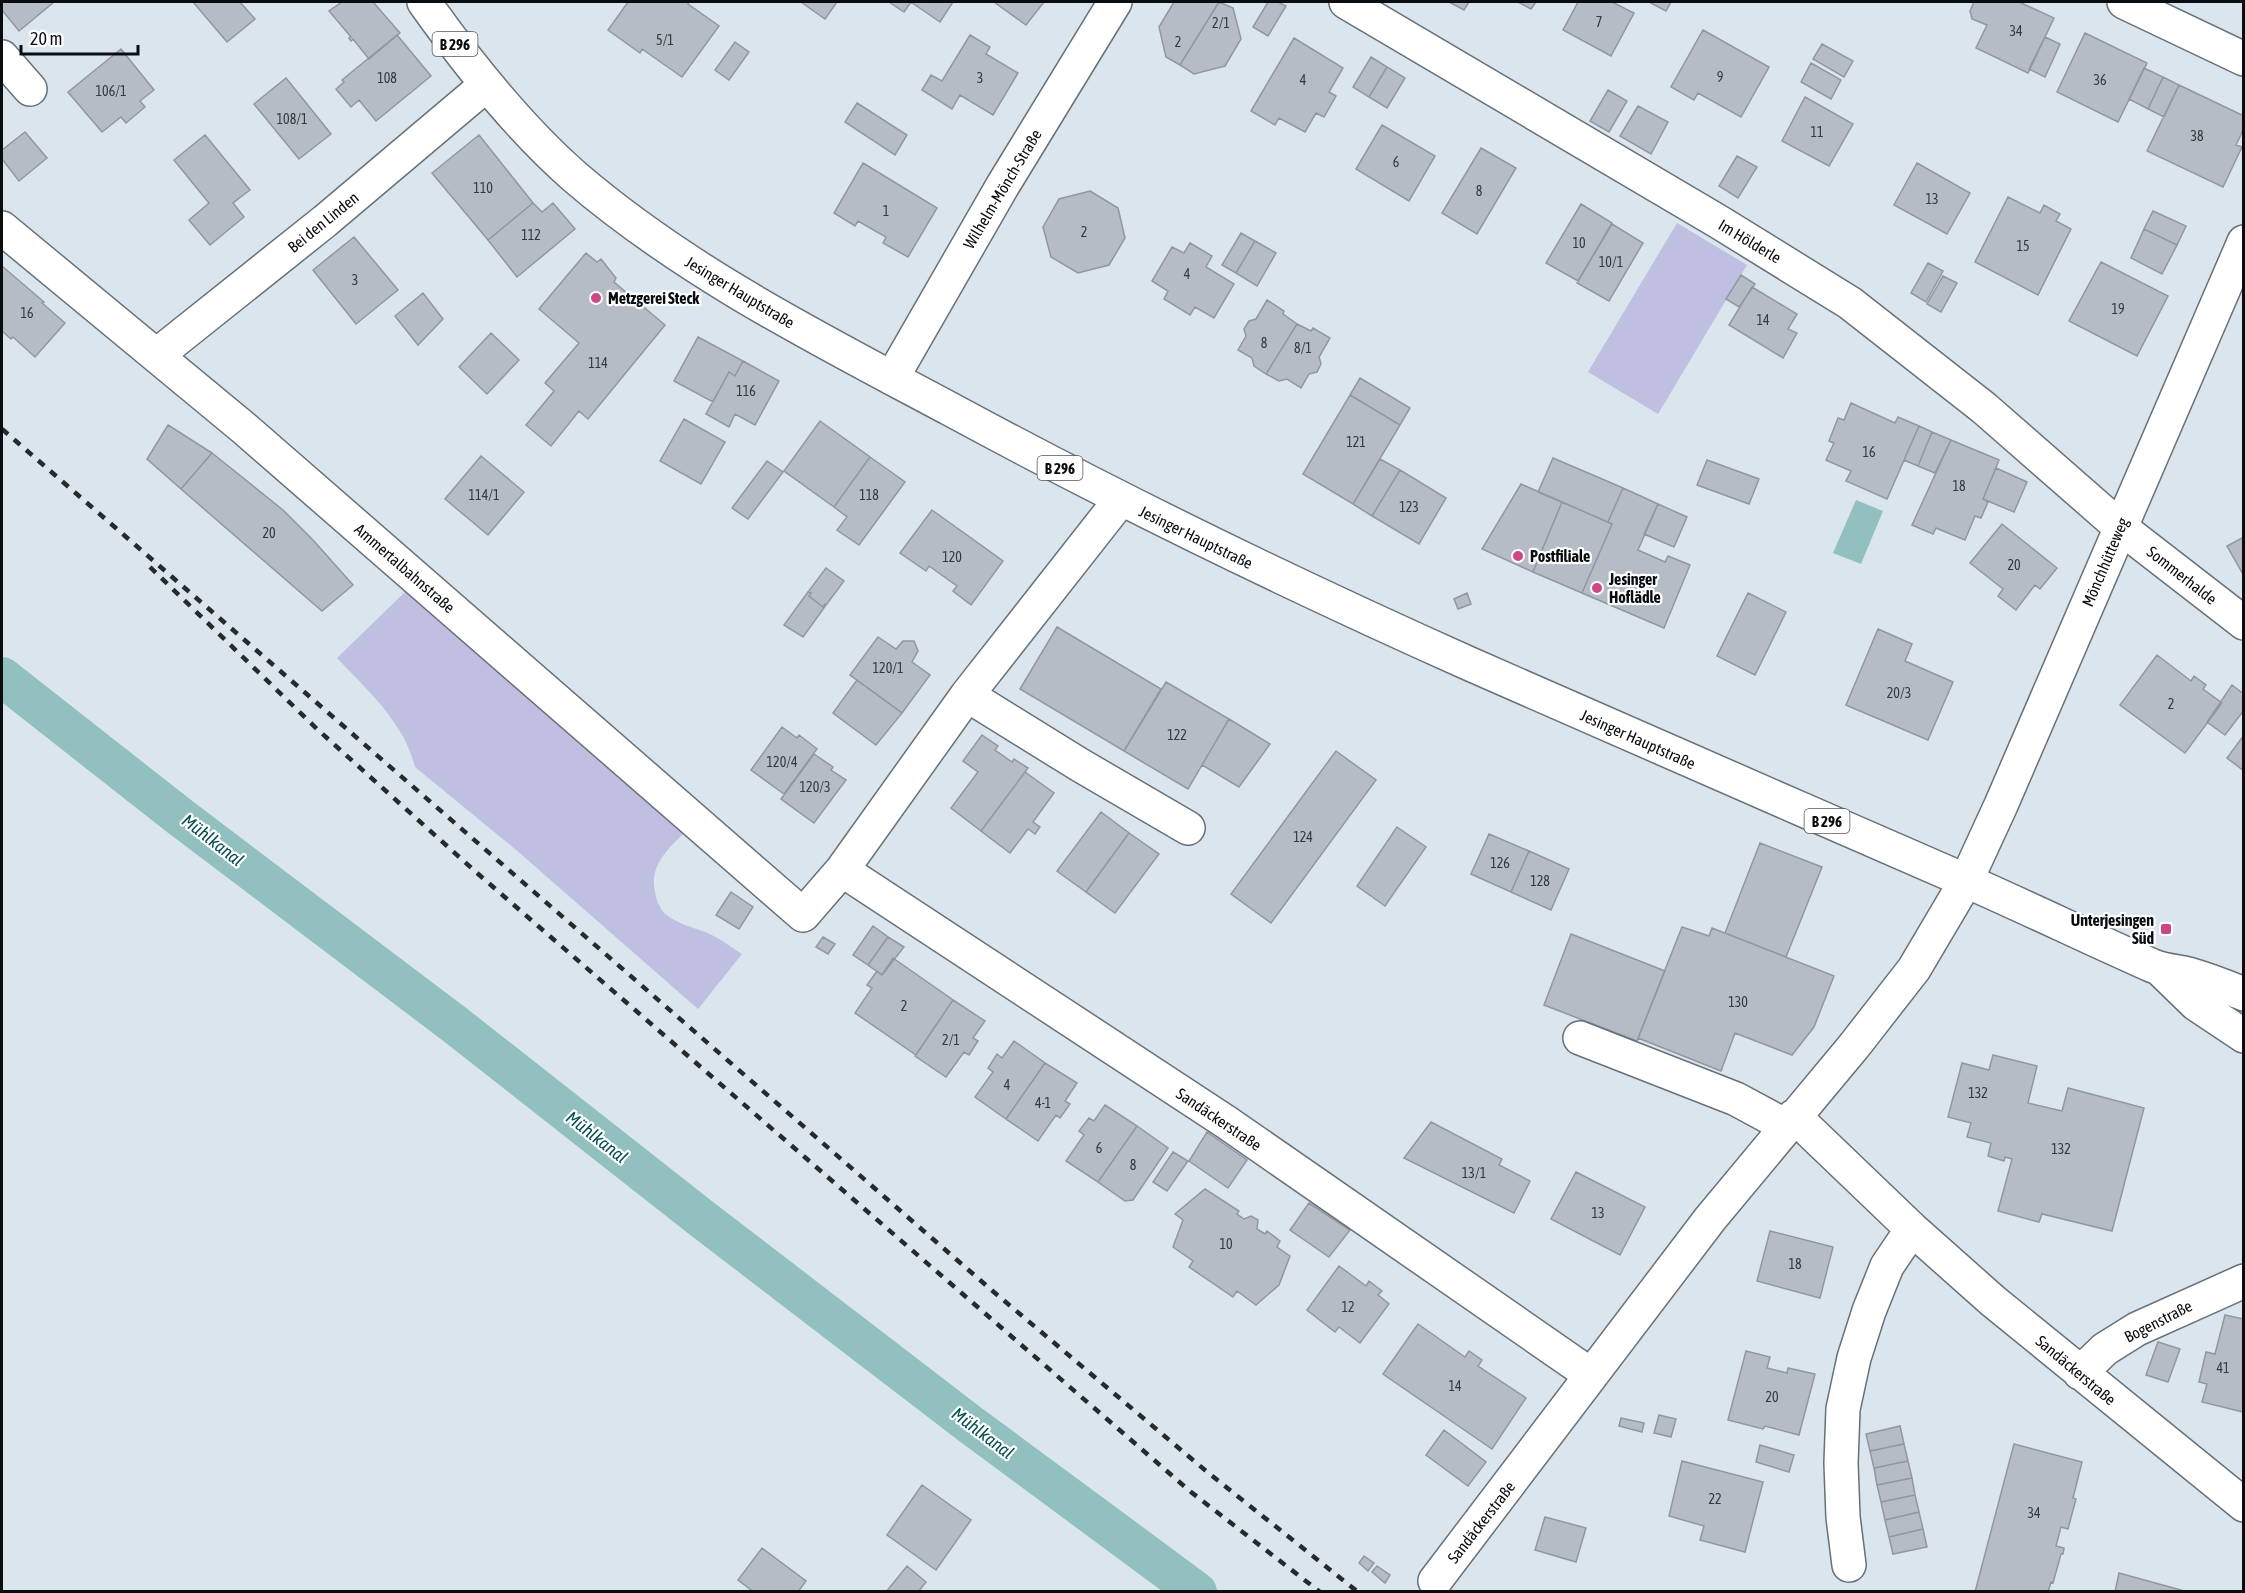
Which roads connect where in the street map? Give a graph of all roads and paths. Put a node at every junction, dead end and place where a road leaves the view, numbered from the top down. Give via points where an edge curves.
1 (424, 2) edge
2 (1115, 2) edge
3 (1346, 2) edge
4 (2124, 2) edge
5 (2, 57) edge
6 (2244, 60) edge
7 (486, 85) junction
8 (30, 89) dead end
9 (2, 228) edge
10 (2244, 242) edge
11 (157, 355) junction
12 (892, 378) junction
13 (1120, 499) junction
14 (2120, 527) junction
15 (2244, 623) edge
16 (967, 694) junction
17 (1188, 828) dead end
18 (842, 870) junction
19 (1966, 881) junction
20 (803, 915) joint
21 (2160, 969) junction
22 (2244, 994) edge
23 (2244, 1036) edge
24 (1580, 1038) dead end
25 (1790, 1121) junction
26 (1912, 1229) junction
27 (2244, 1281) edge
28 (2080, 1373) junction
29 (1591, 1375) junction
30 (2244, 1505) edge
31 (1849, 1565) dead end
32 (1435, 1581) dead end

1 - 7 street, Jesinger Hauptstraße / B 296
2 - 12 street, Wilhelm-Mönch-Straße via 997,195
3 - 14 street, Im Hölderle via 1850,303 1984,408
4 - 6 street
5 - 8 street
7 - 11 street, Bei den Linden
7 - 12 street, Jesinger Hauptstraße / B 296 via 571,173 649,236 783,318
9 - 11 street, Ammertalbahnstraße
10 - 14 street, Mönchhütteweg
11 - 20 street, Ammertalbahnstraße
12 - 13 street, Jesinger Hauptstraße / B 296
13 - 16 street, Jesinger Hauptstraße
13 - 19 street, Jesinger Hauptstraße / B 296 via 1400,633
14 - 15 street, Sommerhalde
14 - 19 street, Mönchhütteweg
16 - 17 street
16 - 18 street, Jesinger Hauptstraße
18 - 20 street, Jesinger Hauptstraße
18 - 29 street, Sandäckerstraße via 1226,1122
19 - 21 street, Jesinger Hauptstraße / B 296
19 - 25 street, Sandäckerstraße via 1914,969
21 - 22 street, Jesinger Hauptstraße / B 296 via 2211,980
21 - 23 street, Jesinger Hauptstraße / B 296 via 2196,1004
24 - 25 street
25 - 26 street, Sandäckerstraße
25 - 29 street, Sandäckerstraße
26 - 28 street, Sandäckerstraße
26 - 31 street via 1887,1266 1869,1311 1843,1409 1843,1517
27 - 28 street, Bogenstraße via 2137,1329 2105,1349
28 - 30 street, Sandäckerstraße
29 - 32 street, Sandäckerstraße

